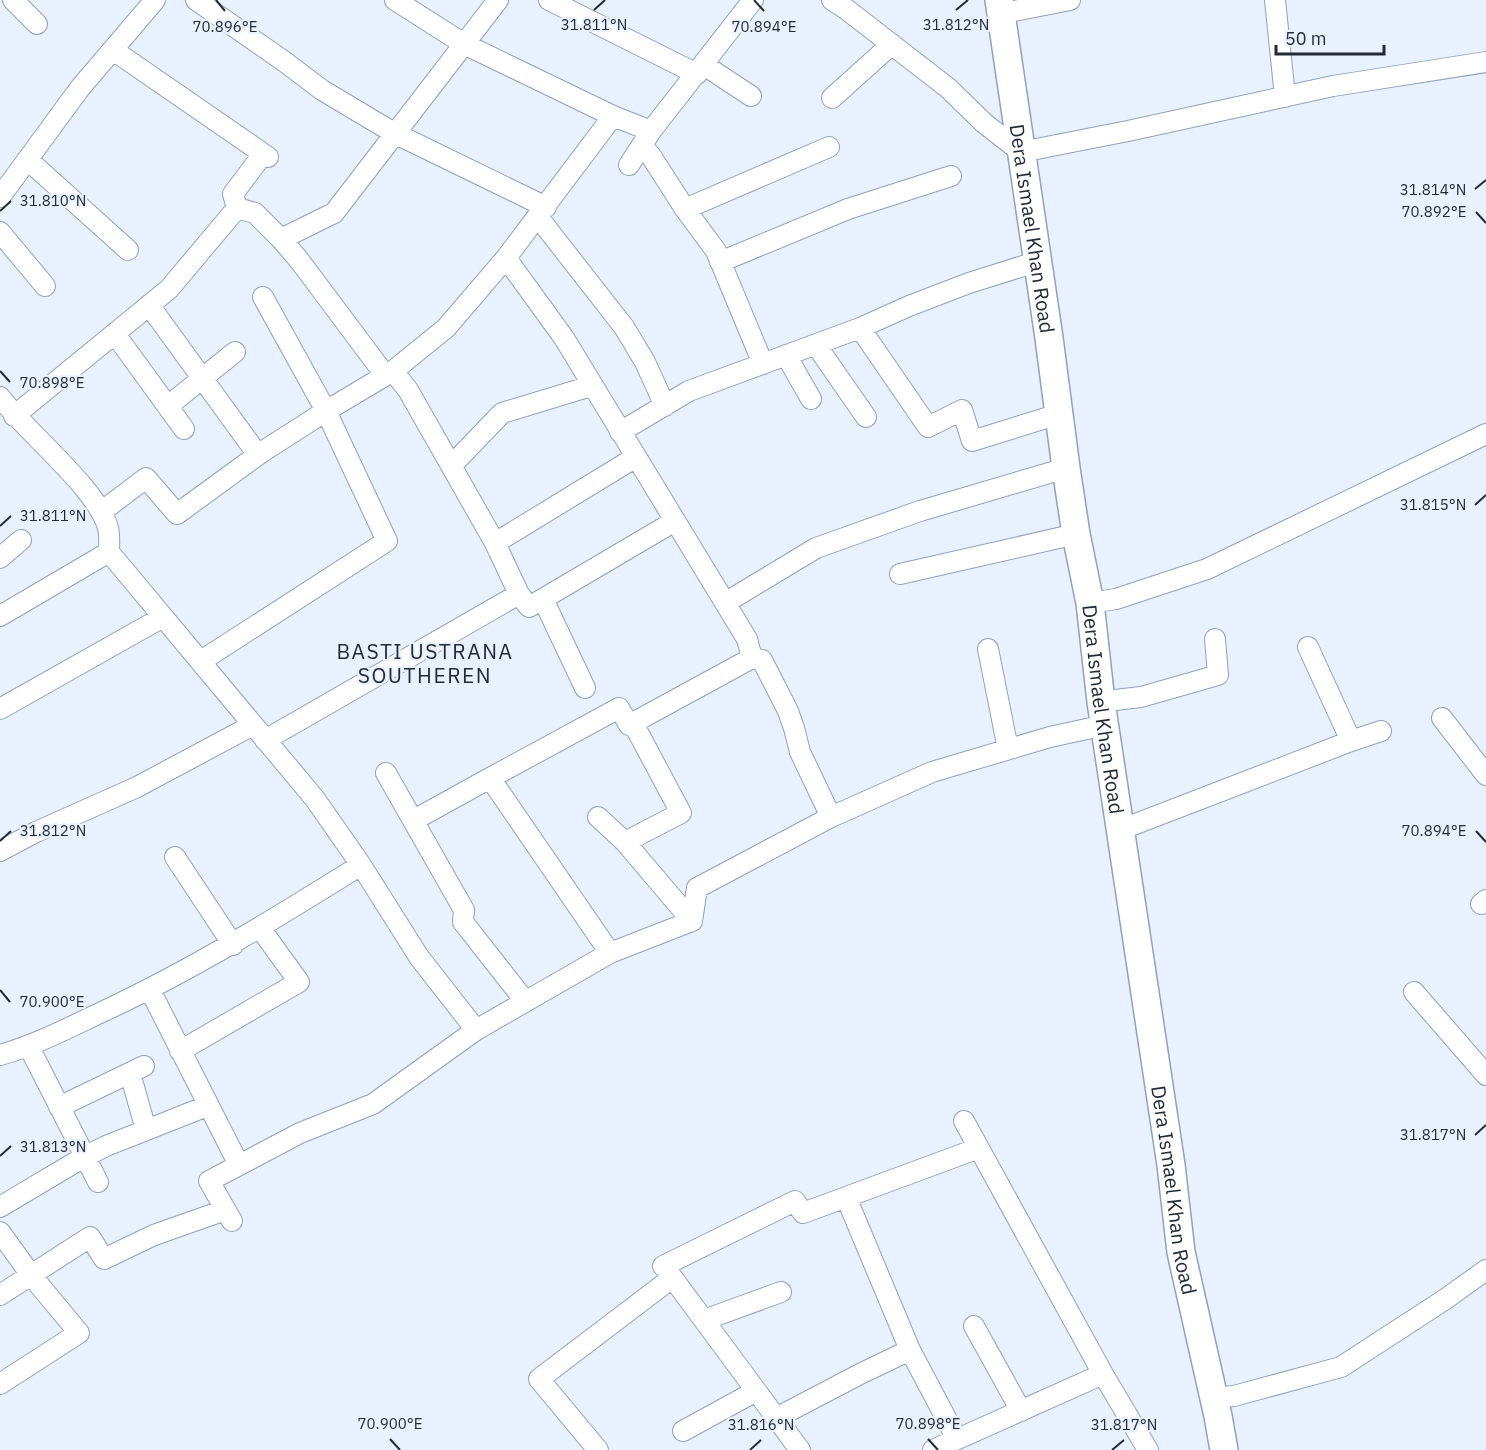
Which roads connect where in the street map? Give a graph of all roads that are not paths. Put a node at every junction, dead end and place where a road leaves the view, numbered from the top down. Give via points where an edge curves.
1 (13, 0) edge
2 (155, 0) edge
3 (196, 0) edge
4 (395, 0) edge
5 (498, 0) edge
6 (549, 0) edge
7 (753, 0) edge
8 (832, 0) edge
9 (1070, 0) edge
10 (1275, 0) edge
11 (1009, 4) edge
12 (38, 24) dead end
13 (464, 44) junction
14 (892, 44) junction
15 (113, 50) junction
16 (1486, 62) edge
17 (700, 69) junction
18 (751, 96) dead end
19 (1285, 97) junction
20 (832, 98) dead end
21 (614, 116) junction
22 (394, 134) junction
23 (646, 139) junction
24 (829, 147) dead end
25 (1028, 151) junction
26 (28, 160) junction
27 (629, 165) dead end
28 (951, 176) dead end
29 (0, 197) edge
30 (237, 208) junction
31 (685, 209) junction
32 (542, 212) junction
33 (0, 232) edge
34 (281, 239) junction
35 (128, 250) dead end
36 (506, 258) junction
37 (720, 262) junction
38 (1036, 262) junction
39 (45, 286) dead end
40 (263, 297) dead end
41 (149, 304) junction
42 (860, 328) junction
43 (115, 334) junction
44 (816, 345) junction
45 (235, 352) dead end
46 (786, 355) junction
47 (763, 364) junction
48 (389, 373) junction
49 (203, 378) junction
50 (591, 386) junction
51 (811, 399) dead end
52 (168, 406) junction
53 (665, 406) junction
54 (5, 408) edge
55 (326, 411) junction
56 (1059, 414) junction
57 (866, 417) dead end
58 (184, 429) dead end
59 (620, 432) junction
60 (1486, 434) edge
61 (258, 455) junction
62 (636, 458) junction
63 (451, 466) junction
64 (1066, 468) junction
65 (101, 512) junction
66 (675, 521) junction
67 (1076, 534) junction
68 (21, 540) dead end
69 (495, 543) junction
70 (109, 552) junction
71 (0, 558) edge
72 (900, 574) dead end
73 (519, 594) junction
74 (543, 599) junction
75 (1097, 602) junction
76 (725, 603) junction
77 (0, 616) edge
78 (163, 617) junction
79 (1215, 639) dead end
80 (1308, 648) dead end
81 (988, 649) dead end
82 (752, 658) junction
83 (201, 661) junction
84 (585, 688) dead end
85 (1115, 700) junction
86 (0, 709) edge
87 (1442, 718) dead end
88 (633, 723) junction
89 (1105, 725) junction
90 (1381, 731) dead end
91 (259, 732) junction
92 (1351, 741) junction
93 (1008, 749) junction
94 (386, 773) dead end
95 (1486, 775) edge
96 (490, 778) junction
97 (598, 817) dead end
98 (831, 817) junction
99 (414, 820) junction
100 (1133, 825) junction
101 (625, 842) junction
102 (0, 851) edge
103 (175, 857) dead end
104 (361, 865) junction
105 (692, 921) junction
106 (260, 928) junction
107 (233, 945) junction
108 (610, 953) junction
109 (150, 990) junction
110 (1414, 992) dead end
111 (525, 1001) junction
112 (476, 1030) junction
113 (29, 1047) junction
114 (180, 1051) junction
115 (0, 1055) edge
116 (1486, 1075) edge
117 (207, 1106) junction
118 (59, 1107) junction
119 (964, 1121) dead end
120 (146, 1130) junction
121 (979, 1148) junction
122 (84, 1157) junction
123 (239, 1165) junction
124 (98, 1182) dead end
125 (846, 1197) junction
126 (0, 1207) edge
127 (0, 1232) edge
128 (664, 1267) junction
129 (1486, 1269) edge
130 (31, 1275) junction
131 (781, 1292) dead end
132 (0, 1295) edge
133 (704, 1320) junction
134 (974, 1326) dead end
135 (910, 1350) junction
136 (1103, 1374) junction
137 (0, 1384) edge
138 (756, 1391) junction
139 (1218, 1407) junction
140 (1021, 1411) junction
141 (776, 1418) junction
142 (683, 1431) dead end
143 (966, 1441) edge
144 (598, 1450) edge
145 (800, 1450) edge
146 (933, 1450) edge
147 (1148, 1450) edge
148 (1224, 1450) edge

1 - 12 street
2 - 15 street
3 - 22 street via 322,90
4 - 13 street
5 - 13 street
6 - 17 street
7 - 17 street
8 - 14 street
9 - 11 street
10 - 19 street
11 - 25 highway, Dera Ismael Khan Road
13 - 21 street
13 - 22 street
14 - 20 street
14 - 25 street via 948,88 984,123
15 - 26 street
15 - 30 street via 266,155 233,194
16 - 19 street
17 - 18 street
17 - 23 street
19 - 25 street
21 - 23 street
21 - 32 street
22 - 32 street
22 - 34 street via 334,213
23 - 27 street
23 - 31 street via 651,156
24 - 31 street
25 - 38 highway, Dera Ismael Khan Road
25 - 75 highway, Dera Ismael Khan Road via 1063,336
26 - 29 street
26 - 35 street
28 - 37 street via 848,209
30 - 34 street via 255,213
30 - 41 street via 169,289
31 - 37 street
32 - 36 street
32 - 53 street via 624,327
33 - 39 street
34 - 48 street
36 - 48 street via 446,328
36 - 50 street via 564,338
37 - 47 street
38 - 42 street via 959,287
38 - 56 highway, Dera Ismael Khan Road
40 - 55 street
41 - 43 street
41 - 49 street
42 - 44 street
42 - 56 street via 928,428 962,410 972,441
43 - 52 street
43 - 54 street
44 - 46 street
44 - 57 street
45 - 49 street
46 - 47 street
46 - 51 street
47 - 53 street via 689,391
48 - 55 street
48 - 63 street via 408,390
49 - 52 street
49 - 61 street
50 - 59 street
50 - 63 street via 502,413
52 - 58 street
53 - 59 street
54 - 65 street via 79,482
55 - 61 street
55 - 83 street via 387,541
56 - 64 highway, Dera Ismael Khan Road
59 - 62 street
60 - 75 street via 1208,569
61 - 65 street via 177,514 146,478
62 - 66 street
62 - 69 street
63 - 69 street
64 - 67 highway, Dera Ismael Khan Road
64 - 76 street via 920,511 816,548
65 - 70 street via 108,529
66 - 74 street
66 - 76 street
67 - 72 street
67 - 75 highway, Dera Ismael Khan Road
68 - 71 street
69 - 73 street
70 - 77 street
70 - 78 street
73 - 74 street via 529,607
73 - 91 street
74 - 84 street
75 - 85 highway, Dera Ismael Khan Road
75 - 89 highway, Dera Ismael Khan Road
76 - 82 street via 747,639
78 - 83 street
78 - 86 street
79 - 85 street via 1218,675 1141,697
80 - 92 street
81 - 93 street
82 - 88 street
82 - 98 street via 762,660 788,711 800,752
83 - 91 street
85 - 100 highway, Dera Ismael Khan Road
87 - 95 street
88 - 96 street via 629,725 619,708
88 - 101 street via 681,813
89 - 93 street
89 - 139 highway, Dera Ismael Khan Road via 1181,1252
90 - 92 street
91 - 102 street
91 - 104 street via 315,799
92 - 100 street
93 - 98 street via 932,772
94 - 99 street
96 - 99 street
96 - 108 street
97 - 101 street
98 - 105 street via 697,888
99 - 111 street via 464,910 463,922
100 - 139 highway, Dera Ismael Khan Road via 1195,1250 1219,1378
101 - 105 street
103 - 107 street
104 - 106 street
104 - 112 street via 419,957
105 - 108 street
106 - 107 street
106 - 114 street via 299,982
107 - 109 street
108 - 111 street
109 - 113 street
109 - 114 street
110 - 116 street
111 - 112 street
112 - 123 street via 373,1104 300,1133
113 - 115 street
113 - 118 street
114 - 117 street
117 - 120 street
117 - 123 street
118 - 120 street via 137,1070
118 - 122 street
119 - 121 street
120 - 122 street
121 - 125 street
121 - 136 street
122 - 124 street
122 - 126 street
123 - 130 street via 209,1181 229,1216 154,1235 104,1260 90,1237
125 - 128 street via 803,1213 795,1201
125 - 135 street
127 - 130 street
128 - 133 street
128 - 144 street via 539,1379
129 - 139 street via 1341,1367 1234,1396
130 - 132 street
130 - 137 street via 79,1333
131 - 133 street
133 - 138 street
134 - 140 street
135 - 141 street
135 - 143 street
136 - 140 street
136 - 147 street
138 - 141 street
138 - 142 street
139 - 148 highway, Dera Ismael Khan Road
140 - 143 street
141 - 145 street
143 - 146 street

